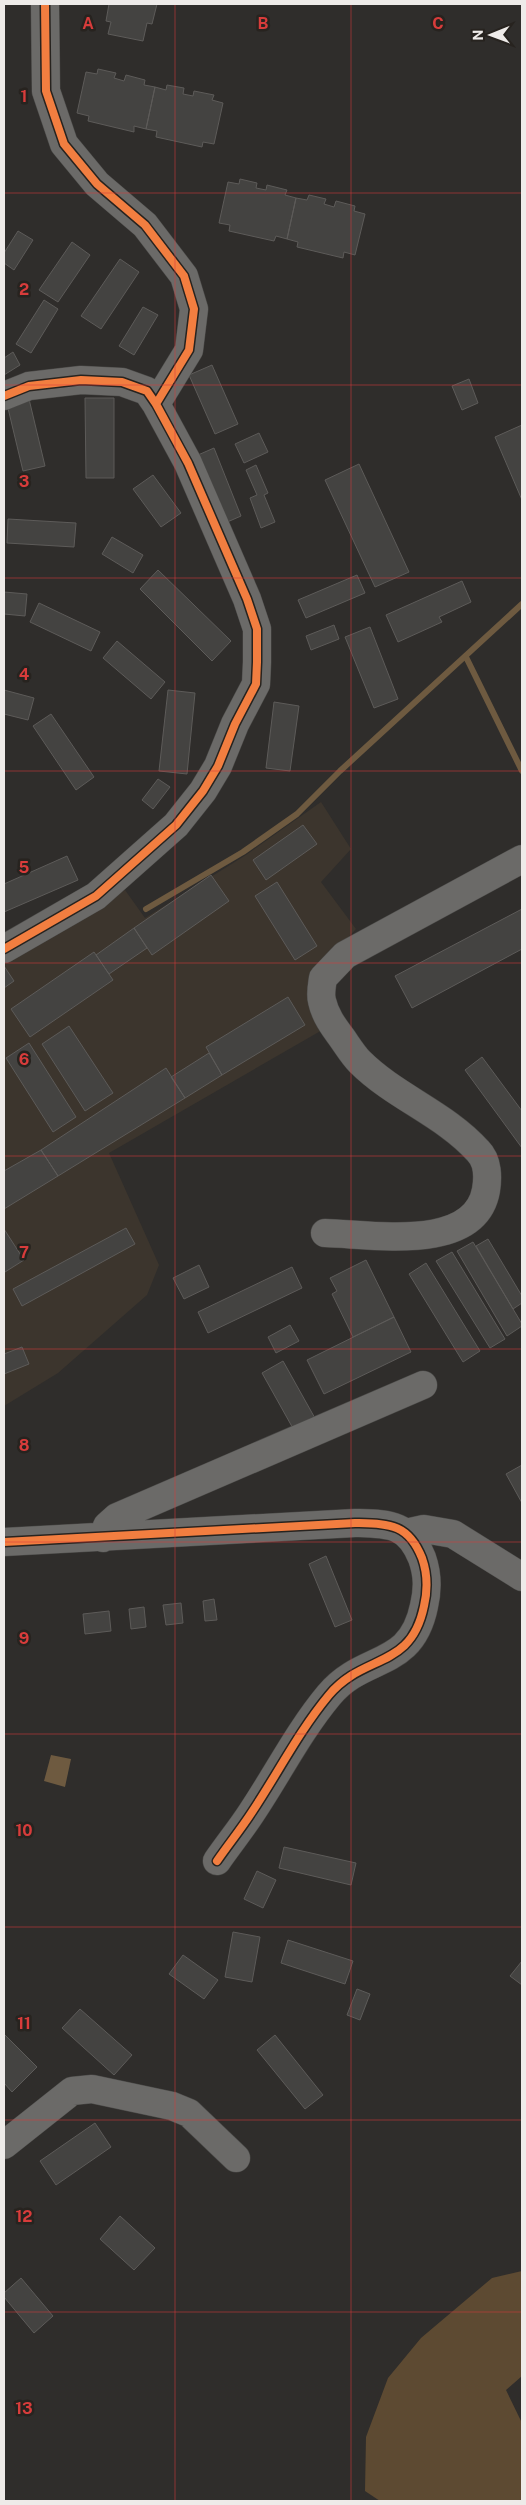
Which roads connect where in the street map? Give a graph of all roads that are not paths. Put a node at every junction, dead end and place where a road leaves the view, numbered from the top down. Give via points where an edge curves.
1 (45, 4) edge
2 (4, 396) edge
3 (156, 404) junction
4 (522, 859) edge
5 (4, 948) edge
6 (325, 1233) dead end
7 (423, 1385) dead end
8 (406, 1533) junction
9 (103, 1538) junction
10 (4, 1542) edge
11 (522, 1577) edge
12 (216, 1861) dead end
13 (4, 2145) edge
14 (236, 2158) dead end

1 - 3 street via 46,92 64,144 96,184 145,225 184,276 194,309 189,350
2 - 3 street via 29,386 81,380 122,382 147,392
3 - 5 street via 188,463 247,599 257,630 256,684 218,766 176,825 96,896
4 - 6 street via 345,955 323,978 322,1000 329,1021 359,1062 456,1131 480,1152 486,1166 487,1181 477,1214 454,1229 436,1234
7 - 9 street via 117,1517 107,1526
8 - 9 street via 385,1524 355,1523
8 - 11 street via 424,1529 453,1534
8 - 12 street via 417,1546 427,1573 421,1622 411,1641 397,1653 358,1670 329,1694
9 - 10 street
13 - 14 street via 72,2091 92,2089 172,2106 189,2113

